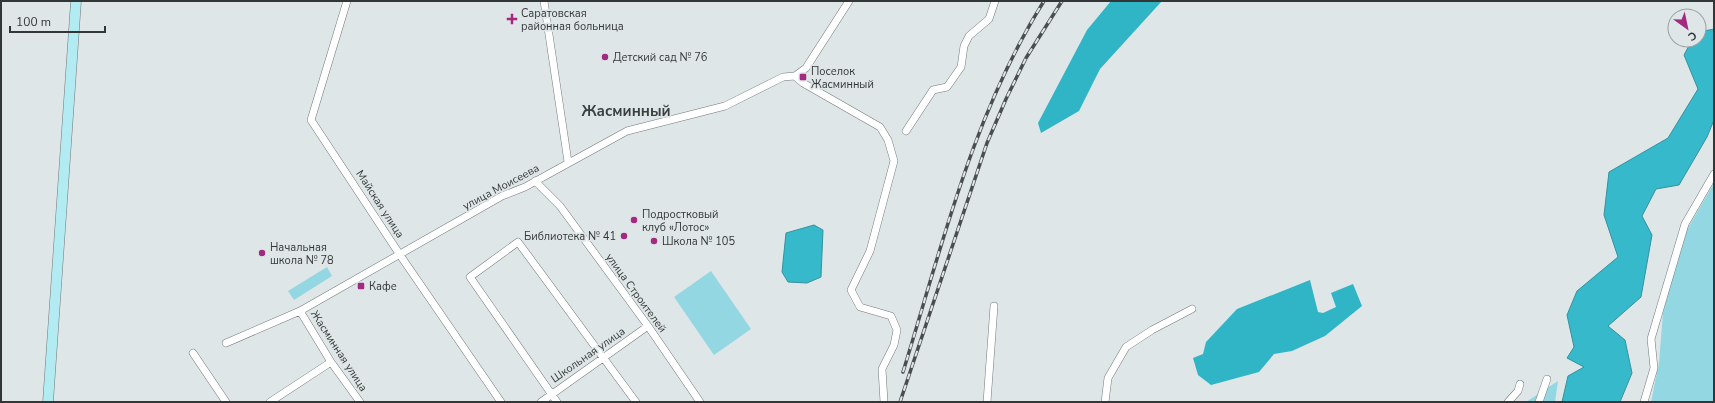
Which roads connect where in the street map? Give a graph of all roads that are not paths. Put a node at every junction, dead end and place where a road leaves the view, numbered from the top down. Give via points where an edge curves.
1 (76, 1) edge
2 (347, 1) edge
3 (544, 1) edge
4 (849, 1) edge
5 (995, 1) edge
6 (795, 76) junction
7 (906, 131) dead end
8 (568, 162) junction
9 (1714, 174) edge
10 (535, 181) junction
11 (400, 255) junction
12 (994, 306) dead end
13 (1192, 310) dead end
14 (300, 311) junction
15 (648, 326) junction
16 (226, 343) dead end
17 (193, 352) dead end
18 (604, 358) junction
19 (331, 362) junction
20 (1547, 379) dead end
21 (1520, 384) dead end
22 (280, 395) junction
23 (552, 395) junction
24 (48, 402) edge
25 (226, 402) edge
26 (270, 402) edge
27 (284, 402) edge
28 (360, 402) edge
29 (501, 402) edge
30 (541, 402) edge
31 (556, 402) edge
32 (636, 402) edge
33 (700, 402) edge
34 (884, 402) edge
35 (987, 402) edge
36 (1105, 402) edge
37 (1508, 402) edge
38 (1539, 402) edge
39 (1644, 402) edge

1 - 24 main road
2 - 11 street, Майская улица via 311,120
3 - 8 street
4 - 6 street via 806,68
5 - 7 street via 989,19 969,36 964,46 961,67 947,87 932,90
6 - 8 street, улица Моисеева via 783,77 725,106 627,131
6 - 34 street via 880,127 888,140 894,161 870,251 852,290 860,307 891,316 897,330 894,345 882,369
8 - 10 street, улица Моисеева
9 - 39 street via 1685,224 1651,339 1654,368
10 - 11 street, улица Моисеева via 502,196
10 - 15 street, улица Строителей via 560,206
11 - 14 street, улица Моисеева
11 - 29 street, Майская улица
12 - 35 street
13 - 36 street via 1152,330 1126,347 1108,378
14 - 16 street, улица Моисеева
14 - 19 street, Жасминная улица
15 - 18 street, Школьная улица
15 - 33 street, улица Строителей
17 - 25 street
18 - 23 street, Школьная улица
18 - 23 street via 518,242 470,278
18 - 32 street
19 - 22 street
19 - 28 street, Жасминная улица
20 - 38 street
21 - 37 street via 1518,391
22 - 26 street
22 - 27 street
23 - 30 street, Школьная улица
23 - 31 street

